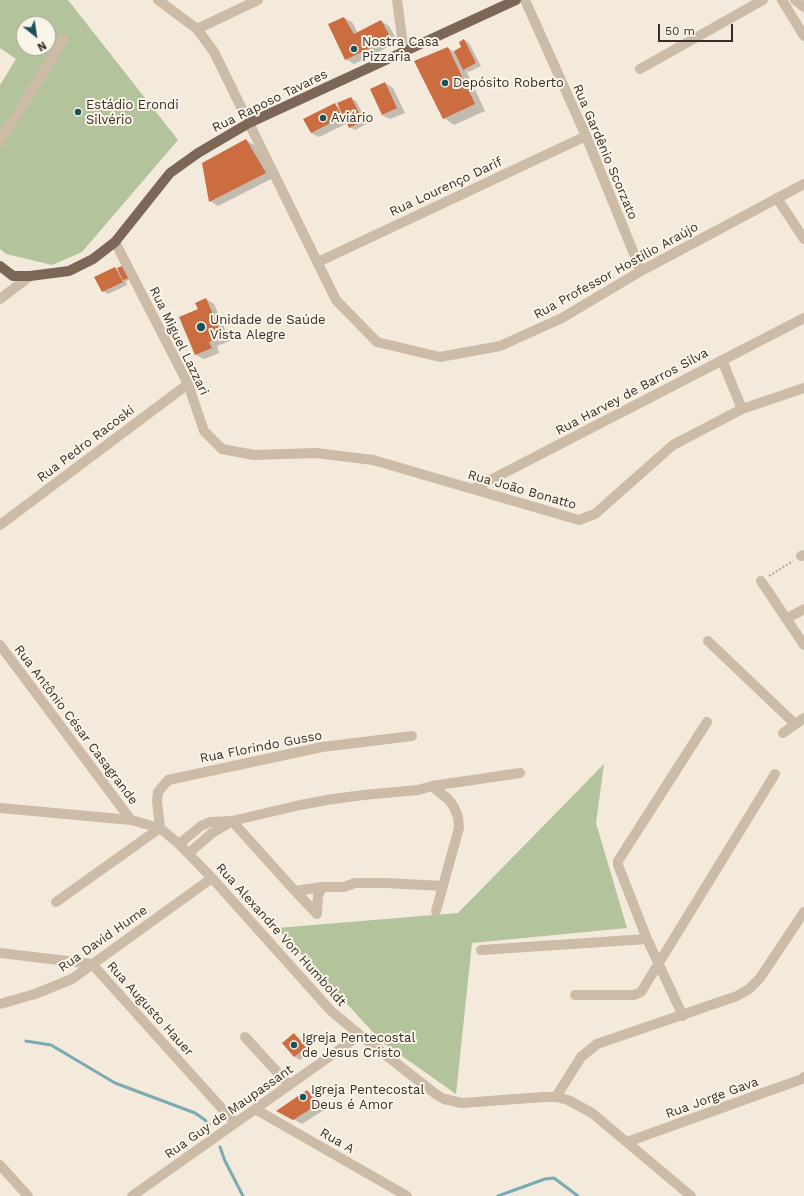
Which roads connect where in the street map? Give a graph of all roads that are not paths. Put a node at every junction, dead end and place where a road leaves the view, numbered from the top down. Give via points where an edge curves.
1 (158, 0) edge
2 (258, 0) edge
3 (397, 0) edge
4 (516, 0) edge
5 (525, 0) edge
6 (763, 0) edge
7 (782, 0) edge
8 (795, 0) edge
9 (804, 7) edge
10 (197, 29) junction
11 (804, 36) edge
12 (64, 39) dead end
13 (404, 52) junction
14 (640, 69) dead end
15 (249, 123) junction
16 (586, 136) junction
17 (0, 141) edge
18 (804, 184) edge
19 (777, 198) junction
20 (804, 239) edge
21 (115, 242) junction
22 (318, 262) junction
23 (0, 266) edge
24 (641, 271) junction
25 (30, 276) junction
26 (0, 299) edge
27 (804, 318) edge
28 (722, 360) junction
29 (188, 384) junction
30 (804, 388) edge
31 (742, 409) junction
32 (222, 449) joint
33 (473, 489) junction
34 (0, 525) edge
35 (760, 581) road end
36 (804, 609) edge
37 (786, 619) junction
38 (708, 641) dead end
39 (0, 645) edge
40 (804, 645) edge
41 (804, 718) edge
42 (707, 722) dead end
43 (795, 724) junction
44 (783, 733) dead end
45 (412, 736) dead end
46 (520, 773) dead end
47 (775, 774) dead end
48 (432, 786) junction
49 (0, 808) edge
50 (131, 820) junction
51 (232, 821) junction
52 (160, 828) junction
53 (179, 844) junction
54 (189, 853) junction
55 (212, 878) junction
56 (444, 886) junction
57 (322, 887) junction
58 (295, 891) junction
59 (56, 902) dead end
60 (436, 911) dead end
61 (804, 912) edge
62 (647, 939) junction
63 (480, 950) dead end
64 (0, 953) edge
65 (659, 963) junction
66 (92, 964) junction
67 (574, 995) dead end
68 (0, 1004) edge
69 (683, 1016) junction
70 (360, 1035) junction
71 (245, 1037) dead end
72 (803, 1078) edge
73 (289, 1085) junction
74 (556, 1097) junction
75 (255, 1109) junction
76 (235, 1123) junction
77 (628, 1142) junction
78 (0, 1165) edge
79 (28, 1196) edge
80 (132, 1196) edge
81 (407, 1196) edge
82 (691, 1196) edge

1 - 10 street, Rua Professor Hostílio Araújo
2 - 10 street
3 - 13 street
4 - 13 main road, Rua Raposo Tavares
5 - 16 street, Rua Gardênio Scorzato
6 - 14 street
7 - 11 street
8 - 9 street
10 - 15 street, Rua Professor Hostílio Araújo via 214,52
12 - 17 street
13 - 15 main road, Rua Raposo Tavares
15 - 21 main road, Rua Raposo Tavares via 170,173
15 - 22 street, Rua Professor Hostílio Araújo
16 - 22 street, Rua Lourenço Darif
16 - 24 street, Rua Gardênio Scorzato
18 - 19 street, Rua Professor Hostílio Araújo
19 - 20 street
19 - 24 street, Rua Professor Hostílio Araújo
21 - 25 main road, Rua Raposo Tavares via 93,260 69,271
21 - 29 street, Rua Miguel Lazzari
22 - 24 street, Rua Professor Hostílio Araújo via 336,300 377,342 440,357 500,346 562,318
23 - 25 main road, Rua Raposo Tavares via 13,276
25 - 26 street
27 - 28 street, Rua Harvey de Barros Silva
28 - 31 street
28 - 33 street, Rua Harvey de Barros Silva
29 - 32 street, Rua Miguel Lazzari via 204,431
29 - 34 street, Rua Pedro Racoski
30 - 31 street, Rua João Bonatto
31 - 33 street, Rua João Bonatto via 673,446 595,514 579,520
32 - 33 street, Rua João Bonatto via 254,455 316,453 373,460
35 - 37 street
36 - 37 street
37 - 40 street
38 - 43 street
39 - 50 street, Rua Antônio César Casagrande
41 - 43 street
42 - 62 street via 618,861
43 - 44 street
45 - 52 street, Rua Florindo Gusso via 322,747 172,778 164,783 158,792
46 - 48 street
47 - 65 street
48 - 51 street via 300,805
48 - 56 street via 454,807 458,817 459,828
49 - 50 street, Rua Alexandre Von Humboldt
50 - 52 street, Rua Alexandre Von Humboldt
51 - 53 street via 205,823
51 - 54 street via 212,833
51 - 58 street
52 - 53 street, Rua Alexandre Von Humboldt
52 - 59 street
53 - 54 street, Rua Alexandre Von Humboldt
54 - 55 street, Rua Alexandre Von Humboldt
55 - 66 street, Rua David Hume
55 - 70 street, Rua Alexandre Von Humboldt via 318,997
56 - 57 street via 355,883 344,887
56 - 60 street
57 - 58 street
57 - 58 street via 318,896 317,914
61 - 69 street via 760,978 749,989
62 - 63 street
62 - 65 street
64 - 66 street, Rua Augusto Hauer
65 - 67 street via 641,992 637,994
65 - 69 street
66 - 68 street, Rua David Hume via 72,979 35,994
66 - 76 street, Rua Augusto Hauer
69 - 74 street via 597,1044 580,1057
70 - 73 street, Rua Guy de Maupassant
70 - 74 street, Rua Alexandre Von Humboldt via 437,1095 453,1102 471,1104
71 - 73 street
72 - 77 street, Rua Jorge Gava
73 - 75 street, Rua Guy de Maupassant
74 - 77 street, Rua Alexandre Von Humboldt via 581,1106
75 - 76 street, Rua Guy de Maupassant
75 - 81 street, Rua A
76 - 80 street, Rua Guy de Maupassant
77 - 82 street, Rua Alexandre Von Humboldt
78 - 79 street

